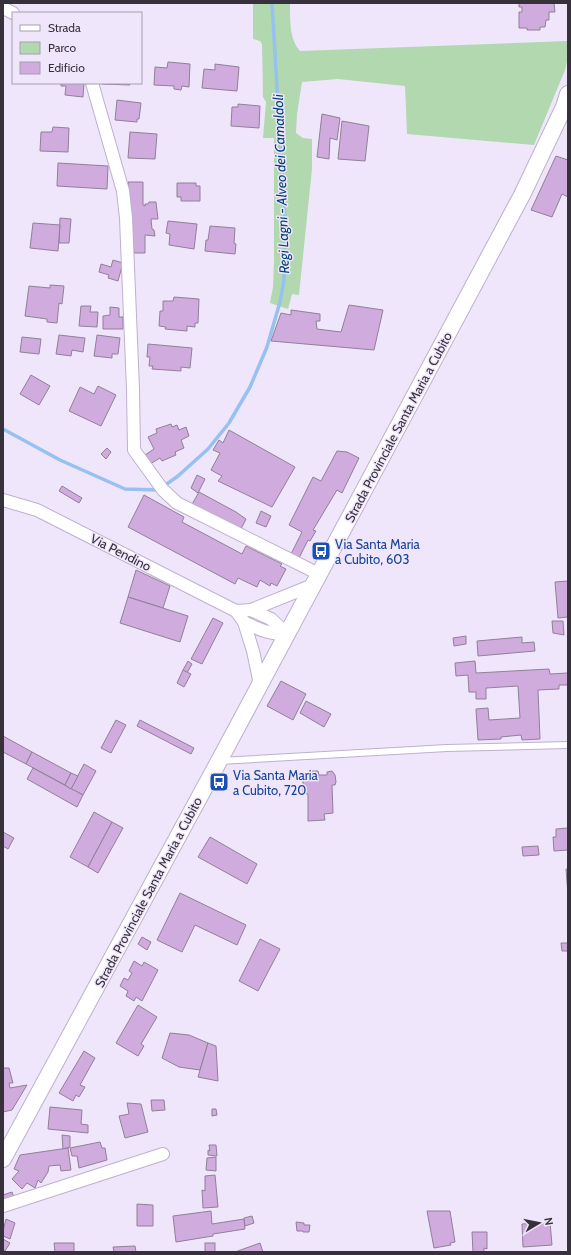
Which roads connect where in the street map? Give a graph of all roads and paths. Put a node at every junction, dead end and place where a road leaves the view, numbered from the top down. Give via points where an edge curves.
1 (3, 8) edge
2 (12, 12) edge
3 (92, 84) edge
4 (568, 94) edge
5 (3, 500) edge
6 (316, 579) junction
7 (251, 610) junction
8 (236, 611) junction
9 (244, 622) junction
10 (287, 634) junction
11 (260, 684) junction
12 (568, 745) edge
13 (219, 761) junction
14 (163, 1154) dead end
15 (3, 1159) edge
16 (3, 1206) edge

1 - 2 street
3 - 6 street via 123,191 133,374 134,450 161,486 177,502
4 - 6 main road, Strada Provinciale Santa Maria a Cubito via 522,195
5 - 8 street, Via Pendino via 37,510
6 - 7 street
6 - 10 main road, Strada Provinciale Santa Maria a Cubito
7 - 8 street
7 - 10 street via 272,619
8 - 9 street, Via Pendino
9 - 10 street, Via Pendino via 263,631
9 - 11 street, Via Pendino
10 - 11 main road, Strada Provinciale Santa Maria a Cubito
11 - 13 main road, Strada Provinciale Santa Maria a Cubito
12 - 13 lane via 446,748
13 - 15 main road, Strada Provinciale Santa Maria a Cubito
14 - 16 street

